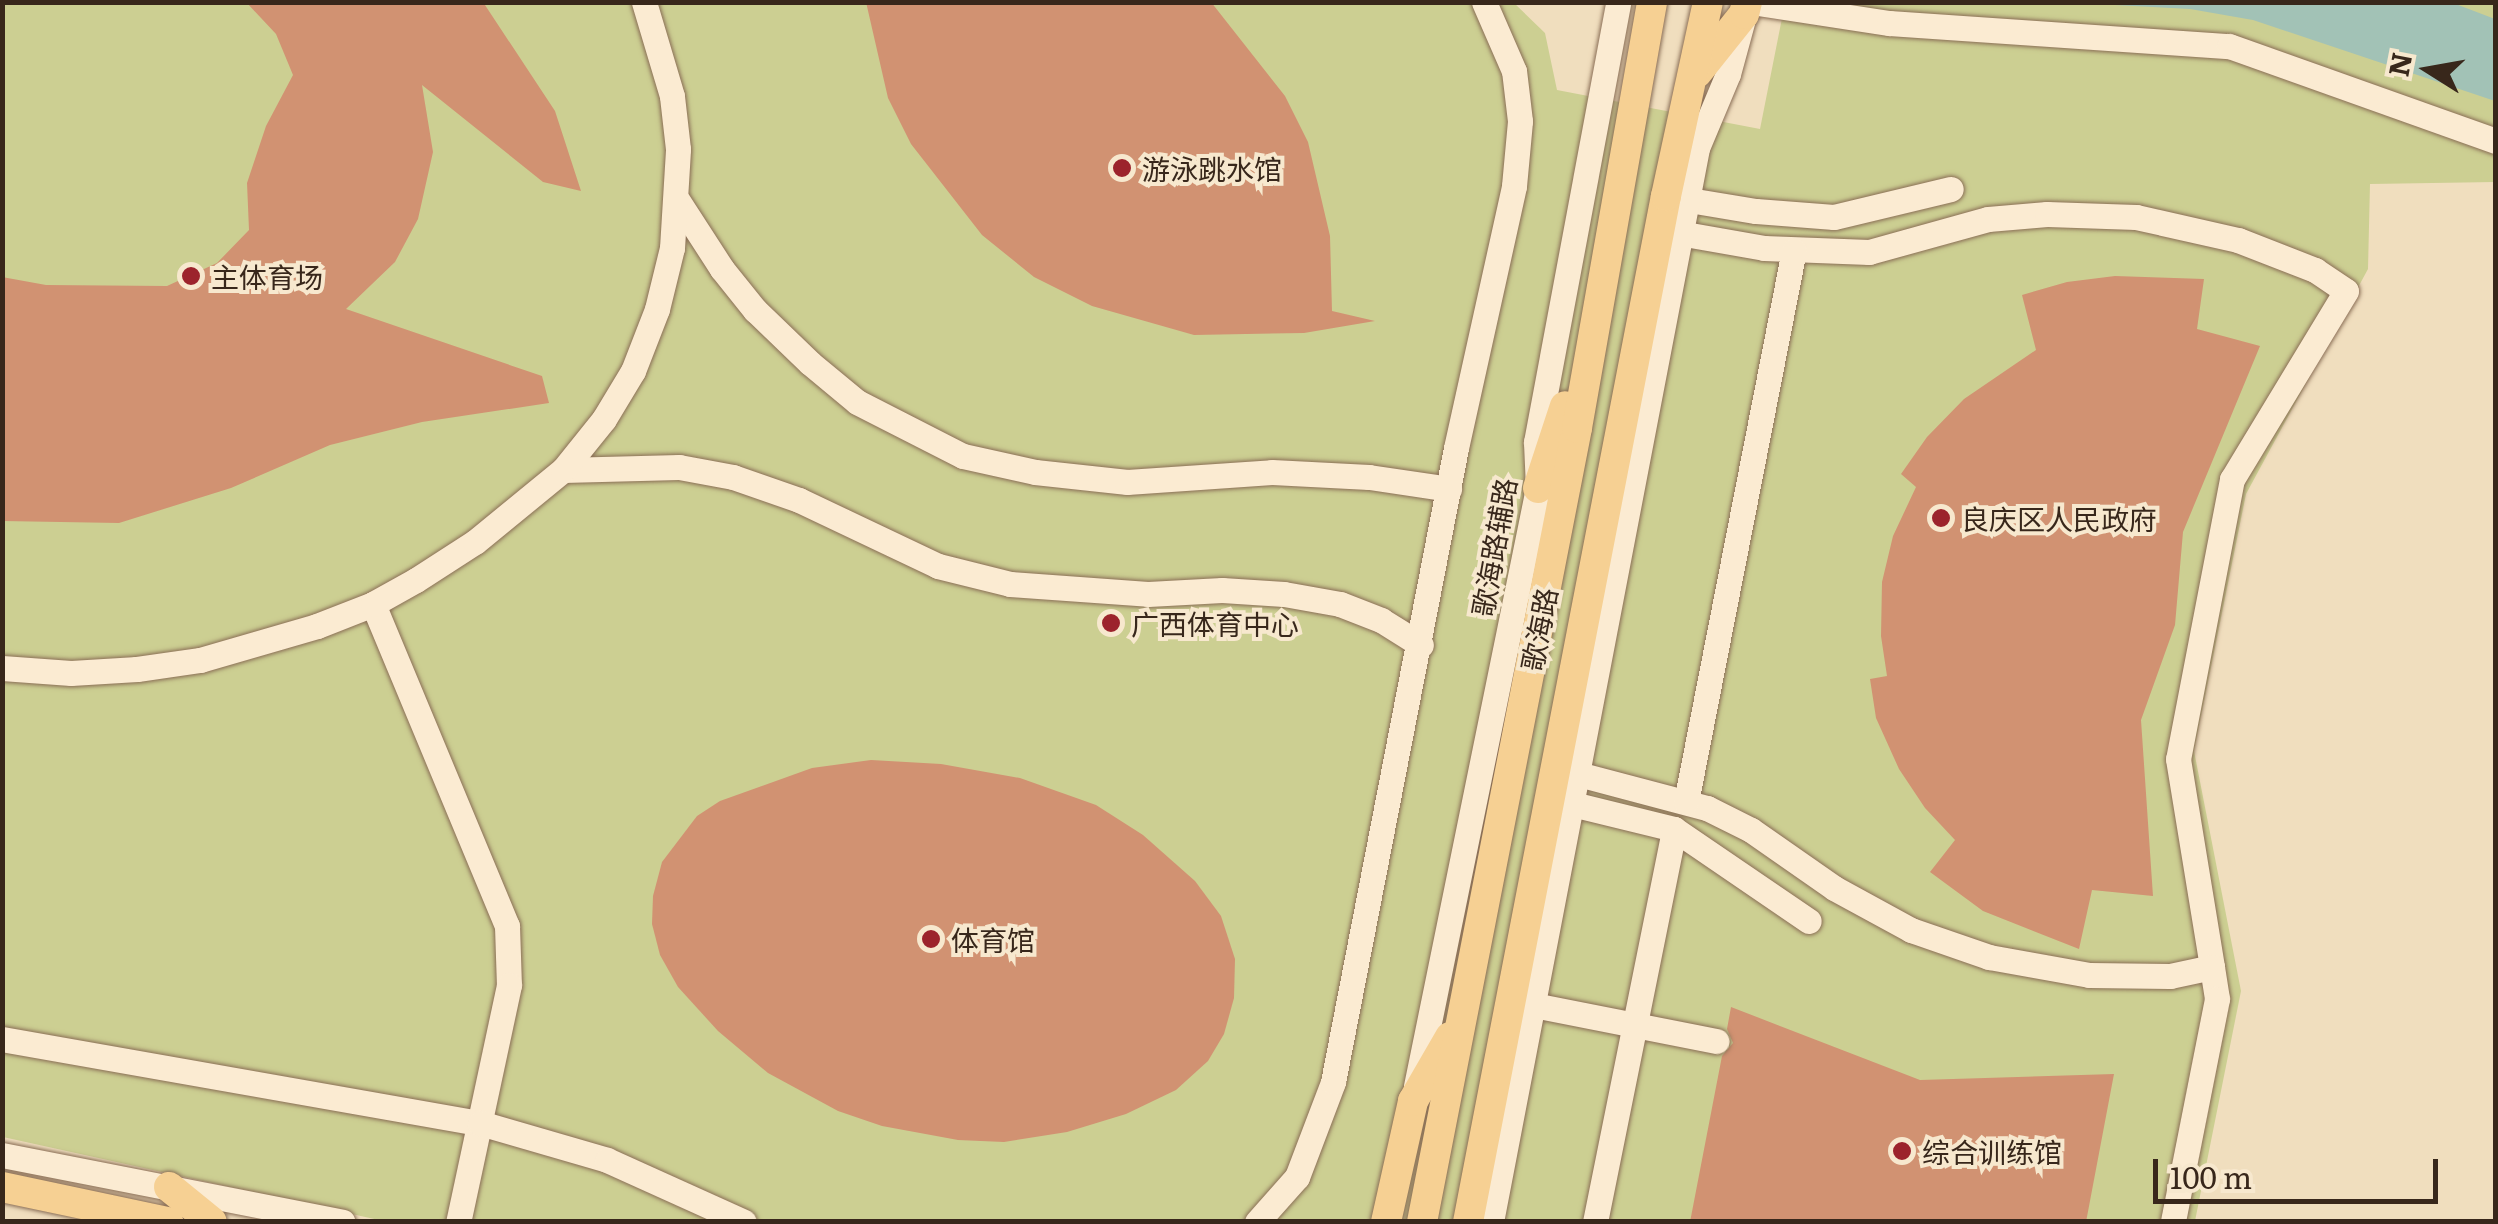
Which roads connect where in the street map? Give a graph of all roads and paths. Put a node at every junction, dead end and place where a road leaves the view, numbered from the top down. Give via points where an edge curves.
1 (644, 2) edge
2 (1484, 2) edge
3 (1618, 2) edge
4 (1652, 2) edge
5 (1708, 2) edge
6 (1747, 6) edge
7 (1718, 48) junction
8 (2496, 141) edge
9 (1951, 189) dead end
10 (1677, 198) junction
11 (678, 200) junction
12 (1671, 232) junction
13 (1794, 250) junction
14 (1592, 328) junction
15 (563, 470) junction
16 (1538, 488) junction
17 (1449, 489) junction
18 (373, 604) junction
19 (1421, 644) junction
20 (2, 668) edge
21 (1567, 771) junction
22 (1561, 802) junction
23 (1686, 802) junction
24 (1674, 829) junction
25 (1810, 921) dead end
26 (2212, 967) junction
27 (1533, 1005) junction
28 (1461, 1017) junction
29 (1635, 1025) junction
30 (2, 1039) edge
31 (1717, 1040) dead end
32 (1412, 1101) junction
33 (480, 1123) junction
34 (2, 1155) edge
35 (2, 1187) edge
36 (169, 1187) junction
37 (168, 1222) edge
38 (212, 1222) edge
39 (342, 1222) edge
40 (458, 1222) edge
41 (744, 1222) edge
42 (1256, 1222) edge
43 (1386, 1222) edge
44 (1422, 1222) edge
45 (1468, 1222) edge
46 (1491, 1222) edge
47 (1596, 1222) edge
48 (2173, 1222) edge

1 - 11 street via 672,96
2 - 17 street via 1514,71 1520,121 1514,186
3 - 16 street, 歌海路辅路 via 1536,442
4 - 14 main road, 歌海路
5 - 7 main road, 歌海路
6 - 7 main road
6 - 8 street via 1888,23 2229,46
7 - 10 street via 1697,148
7 - 10 main road, 歌海路 via 1692,80
9 - 10 street via 1834,217
10 - 12 main road, 歌海路
11 - 15 street via 657,309 632,371
11 - 17 street via 744,296 810,363 857,402 964,456 1127,482 1272,472
12 - 13 street
12 - 21 main road, 歌海路
13 - 23 street
13 - 26 street via 1869,252 1988,219 2136,217 2238,240 2315,270 2346,292 2232,479 2178,759
14 - 16 main road
14 - 28 main road, 歌海路
15 - 18 street via 475,542
15 - 19 street via 679,467 733,477 799,500 938,566 1010,584 1284,594 1340,604
16 - 32 street, 歌海路辅路
17 - 19 street
18 - 20 street via 200,660 71,672
18 - 33 street via 507,926 509,984
19 - 42 street via 1333,1082 1298,1177
21 - 22 main road, 歌海路
21 - 23 street
22 - 24 street
22 - 27 street
22 - 45 main road, 歌海路
23 - 26 street via 1751,830 1834,888 1911,930 1989,958 2089,975 2170,976
24 - 25 street
24 - 29 street
26 - 48 street via 2217,999
27 - 29 street
27 - 46 street
28 - 32 main road
28 - 44 main road, 歌海路
29 - 31 street
29 - 47 street
30 - 33 street
32 - 43 main road
33 - 40 street
33 - 41 street via 607,1160
34 - 36 street
35 - 37 main road
36 - 38 main road
36 - 39 street

